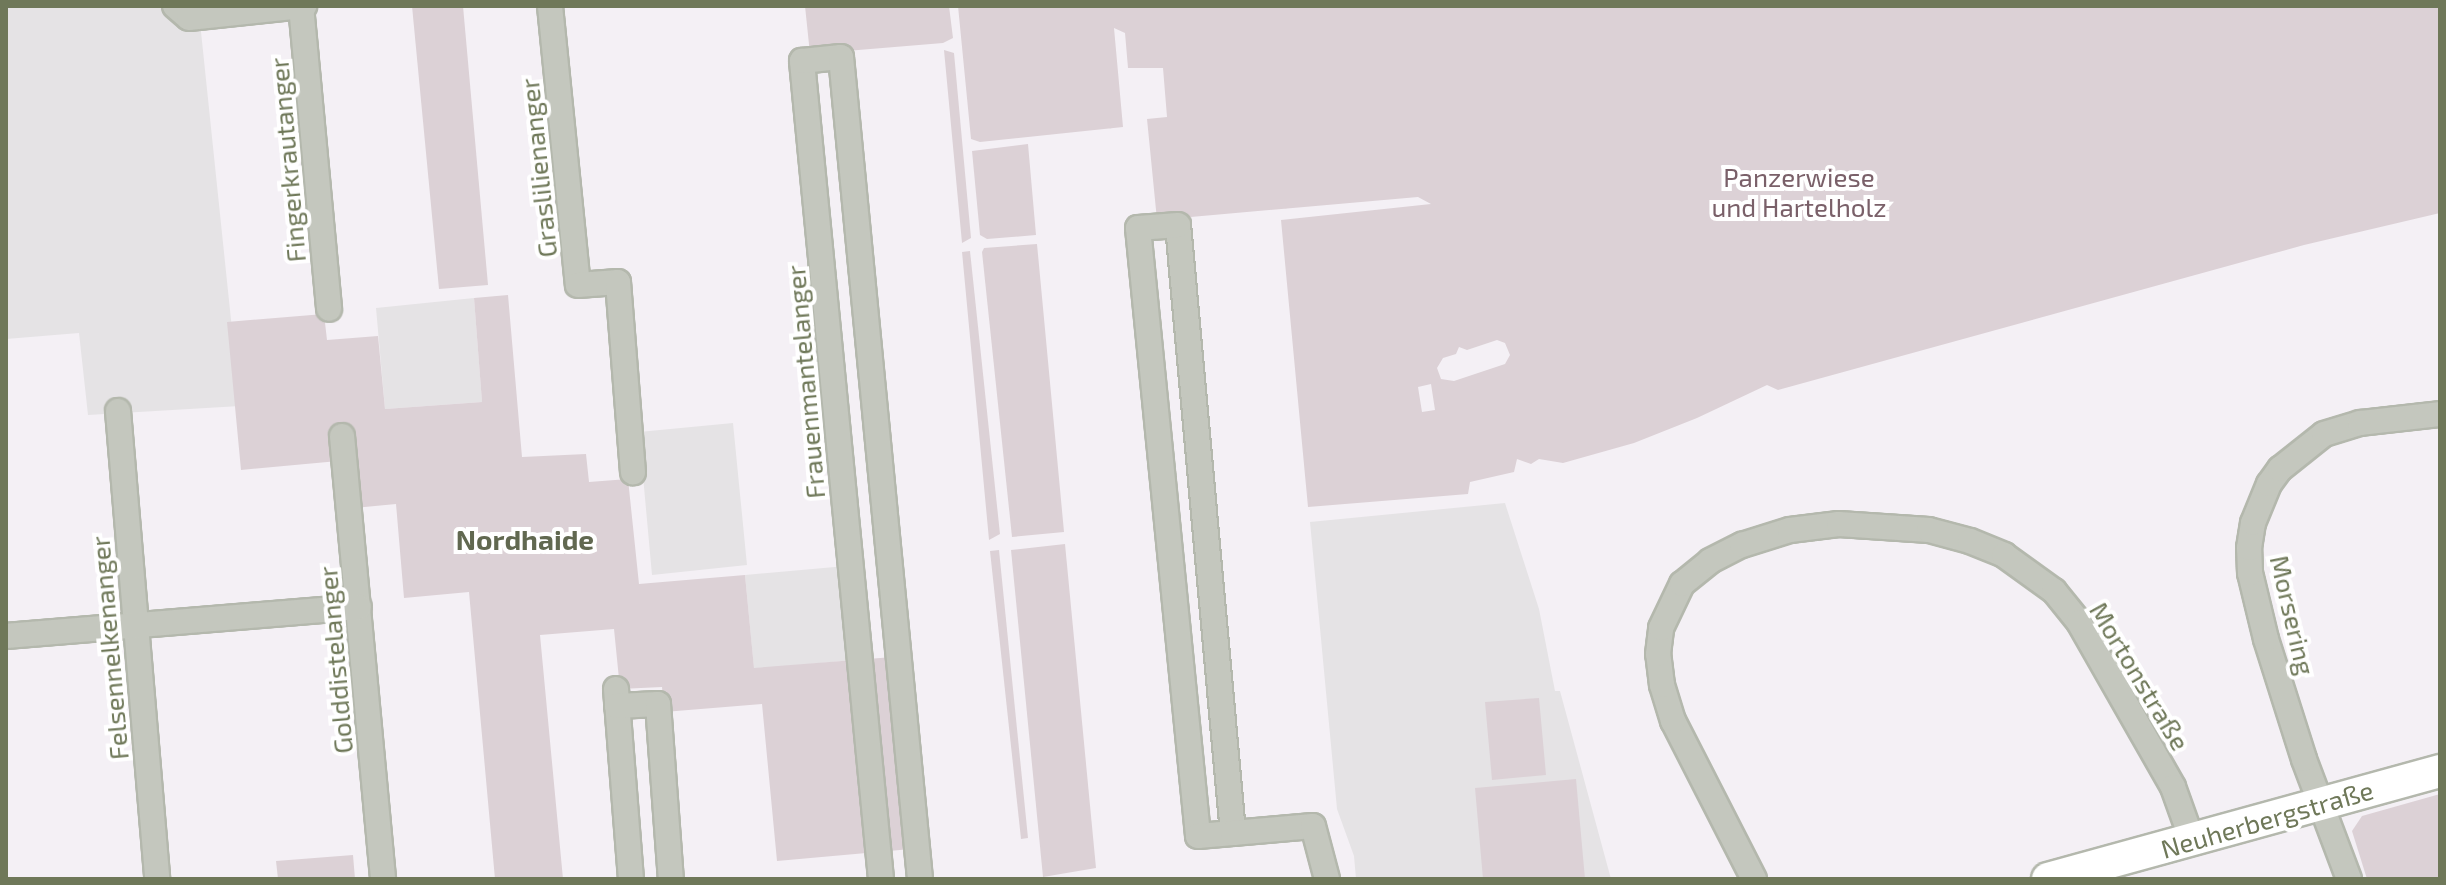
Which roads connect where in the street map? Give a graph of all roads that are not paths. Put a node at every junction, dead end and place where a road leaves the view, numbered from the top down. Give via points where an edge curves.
1 (175, 6) edge
2 (302, 6) edge
3 (550, 6) edge
4 (857, 229) junction
5 (819, 232) junction
6 (329, 309) dead end
7 (118, 411) dead end
8 (2440, 414) edge
9 (342, 436) dead end
10 (633, 472) dead end
11 (886, 523) junction
12 (1204, 524) junction
13 (847, 527) junction
14 (1165, 528) junction
15 (359, 607) junction
16 (135, 624) junction
17 (6, 636) edge
18 (908, 753) junction
19 (869, 757) junction
20 (2440, 771) edge
21 (2321, 805) junction
22 (1233, 833) junction
23 (2192, 840) junction
24 (919, 874) edge
25 (880, 876) edge
26 (157, 879) edge
27 (383, 879) edge
28 (631, 879) edge
29 (671, 879) edge
30 (1327, 879) edge
31 (1754, 879) edge
32 (2048, 879) edge
33 (2349, 879) edge

1 - 2 street via 189,18
2 - 6 street, Fingerkrautanger
3 - 10 street, Graslilienanger via 578,285 618,282
4 - 5 street, Frauenmantelanger
4 - 5 street, Frauenmantelanger via 841,57 802,61
4 - 11 street, Frauenmantelanger
5 - 13 street, Frauenmantelanger
7 - 16 street, Felsennelkenanger
8 - 21 street, Morsering via 2360,423 2324,434 2280,469 2253,523 2250,573 2266,639
9 - 15 street, Golddistelanger
11 - 13 street, Frauenmantelanger
11 - 18 street, Frauenmantelanger
12 - 14 street
12 - 14 street via 1178,225 1138,228
12 - 22 street
13 - 19 street, Frauenmantelanger
14 - 22 street via 1198,836
15 - 16 street
15 - 27 street, Golddistelanger
16 - 17 street
16 - 26 street, Felsennelkenanger
18 - 19 street
18 - 24 street, Frauenmantelanger
19 - 25 street, Frauenmantelanger
20 - 21 main road, Neuherbergstraße
21 - 23 main road, Neuherbergstraße
21 - 33 street, Morsering
22 - 30 street via 1313,826
23 - 31 street, Mortonstraße via 2173,787 2079,622 2054,591 2004,555 1970,541 1929,530 1839,524 1790,530 1710,561 1682,584 1661,628 1662,685 1673,721
23 - 32 main road, Neuherbergstraße
24 - 25 street, Frauenmantelanger
28 - 29 street via 616,698 658,704

